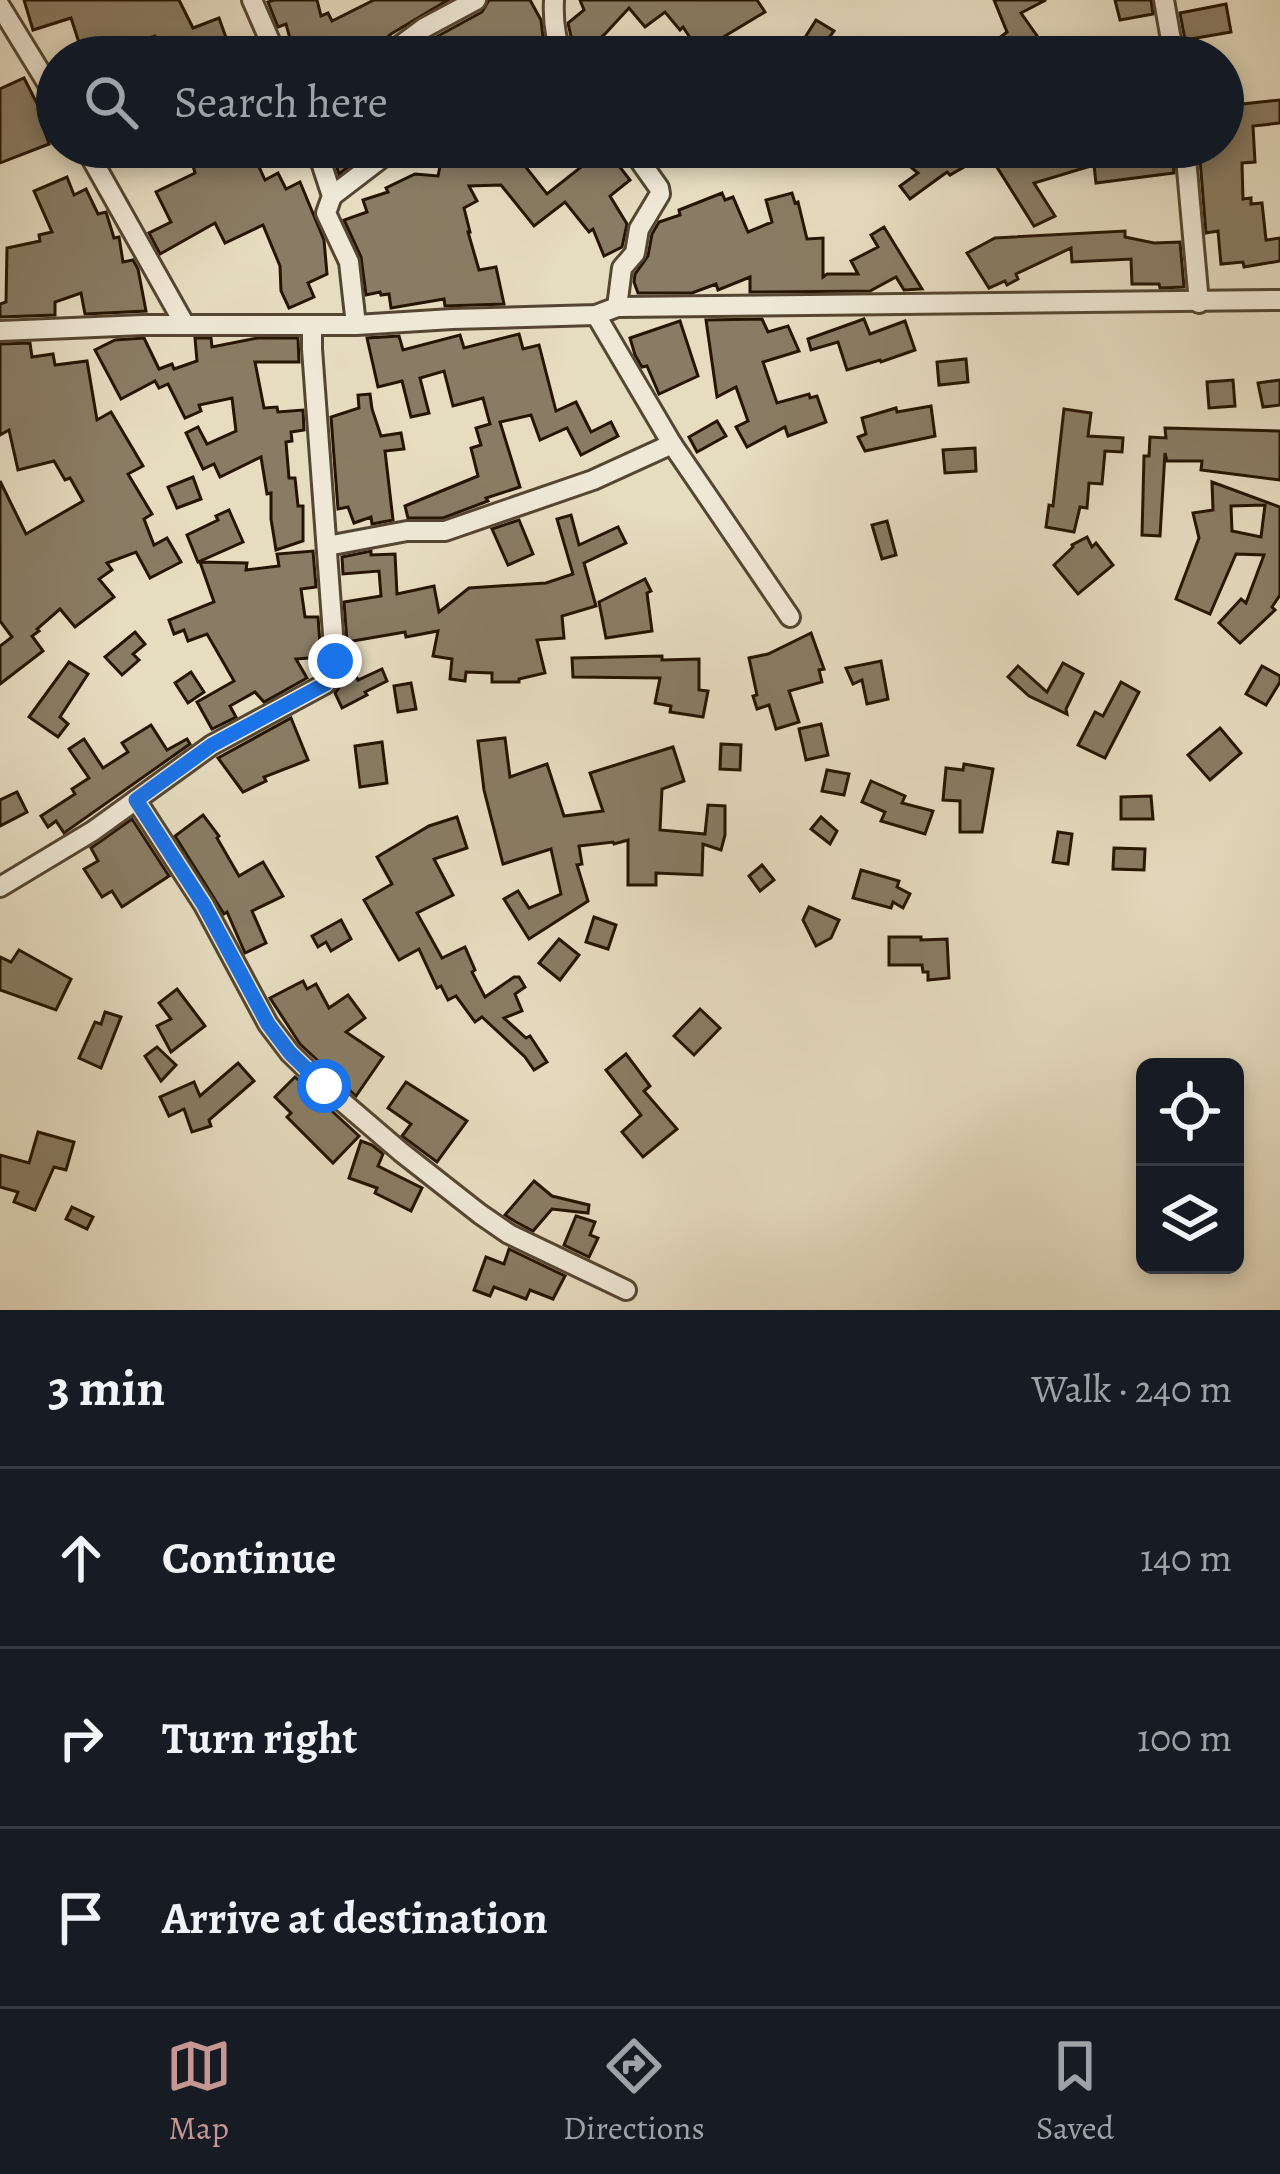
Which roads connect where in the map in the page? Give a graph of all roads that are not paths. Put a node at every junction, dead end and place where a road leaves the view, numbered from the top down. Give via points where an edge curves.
1 (252, 0) edge
2 (476, 0) edge
3 (554, 0) edge
4 (1164, 0) edge
5 (2, 12) edge
6 (268, 36) edge
7 (413, 36) edge
8 (557, 36) edge
9 (1170, 36) edge
10 (36, 66) edge
11 (97, 168) edge
12 (323, 168) edge
13 (369, 168) edge
14 (645, 168) edge
15 (1187, 168) edge
16 (332, 196) junction
17 (1280, 300) edge
18 (1199, 303) junction
19 (617, 307) junction
20 (596, 315) junction
21 (184, 325) junction
22 (356, 325) junction
23 (312, 326) junction
24 (0, 331) edge
25 (672, 444) junction
26 (327, 546) junction
27 (790, 617) dead end
28 (136, 800) junction
29 (0, 887) edge
30 (626, 1290) dead end

1 - 6 street
2 - 7 street
3 - 8 street
4 - 9 street
5 - 10 street
11 - 21 street
12 - 16 street
13 - 16 street
14 - 19 street via 660,194 622,268
15 - 18 street
16 - 22 street via 326,213 349,262
17 - 18 street
18 - 19 street
19 - 20 street
20 - 22 street
20 - 25 street
21 - 23 street
21 - 24 street
22 - 23 street
23 - 26 street
25 - 26 street via 445,531
25 - 27 street
26 - 28 street via 335,661 325,684 212,745
28 - 29 street
28 - 30 street via 290,1053 480,1214

